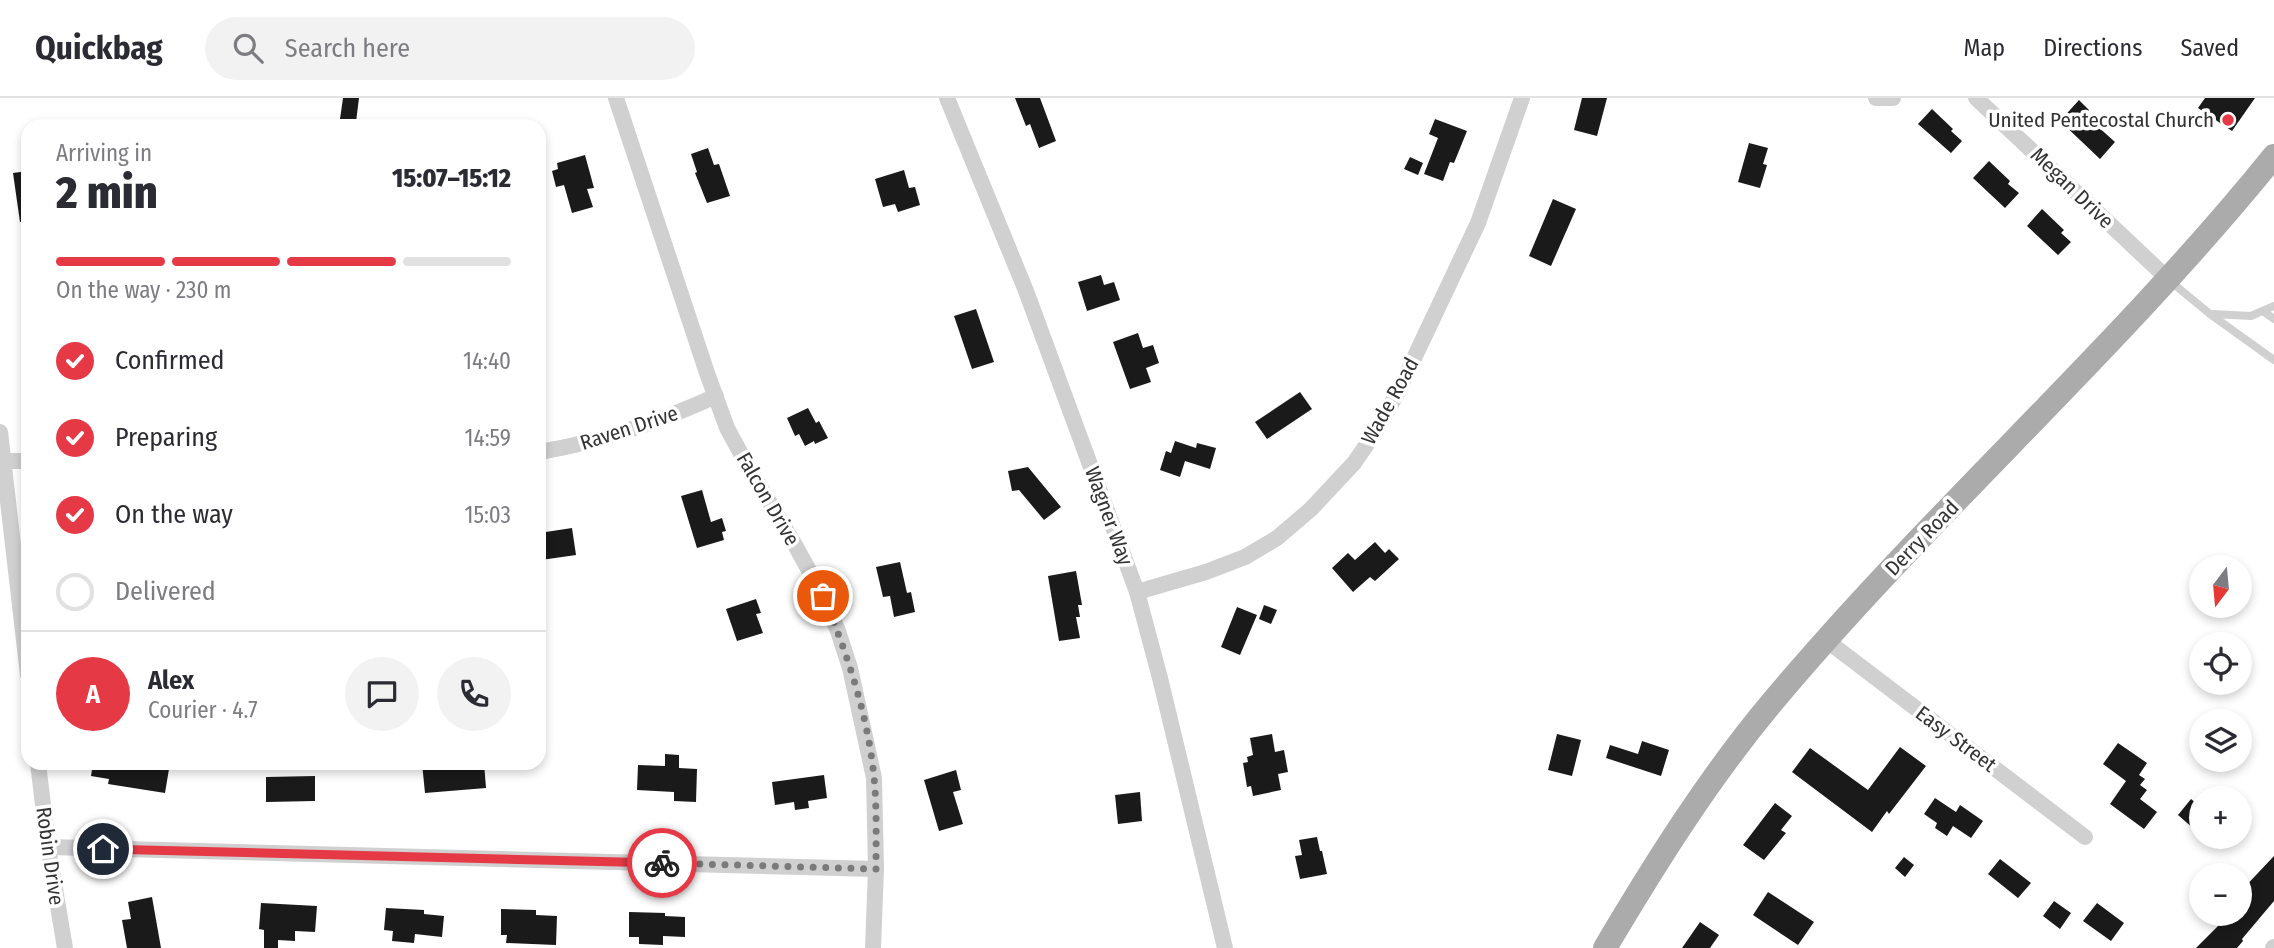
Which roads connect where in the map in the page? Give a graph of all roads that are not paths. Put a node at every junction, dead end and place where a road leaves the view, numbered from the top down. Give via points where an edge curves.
1 (616, 98) edge
2 (947, 98) edge
3 (1522, 98) edge
4 (1875, 98) edge
5 (1893, 98) edge
6 (1976, 98) edge
7 (2274, 157) edge
8 (2167, 278) junction
9 (2274, 306) edge
10 (2264, 312) junction
11 (2210, 314) junction
12 (2274, 319) edge
13 (2274, 360) edge
14 (716, 396) junction
15 (0, 432) edge
16 (546, 451) edge
17 (3, 461) junction
18 (21, 461) edge
19 (1137, 592) junction
20 (21, 615) edge
21 (1826, 640) junction
22 (39, 770) edge
23 (2085, 837) dead end
24 (48, 847) junction
25 (876, 869) junction
26 (65, 948) edge
27 (873, 948) edge
28 (1225, 948) edge
29 (1605, 948) edge

1 - 14 street, Falcon Drive
2 - 19 street, Wagner Way via 1026,291
3 - 19 street, Wade Road via 1478,223 1451,282 1399,390 1354,463 1277,538 1245,557
4 - 5 street
6 - 8 street, Megan Drive
7 - 8 main road, Derry Road
8 - 11 lane
8 - 21 main road, Derry Road
9 - 10 lane
10 - 11 lane via 2235,317
10 - 12 lane
11 - 13 lane
14 - 16 street, Raven Drive via 644,426
14 - 25 street, Falcon Drive via 727,428 823,596 842,644 872,768
15 - 17 street
17 - 18 street
17 - 20 street
19 - 28 street, Wagner Way
21 - 23 street, Easy Street
21 - 29 main road, Derry Road via 1773,701 1681,825
22 - 24 street, Robin Drive
24 - 25 street
24 - 26 street, Robin Drive
25 - 27 street, Falcon Drive

